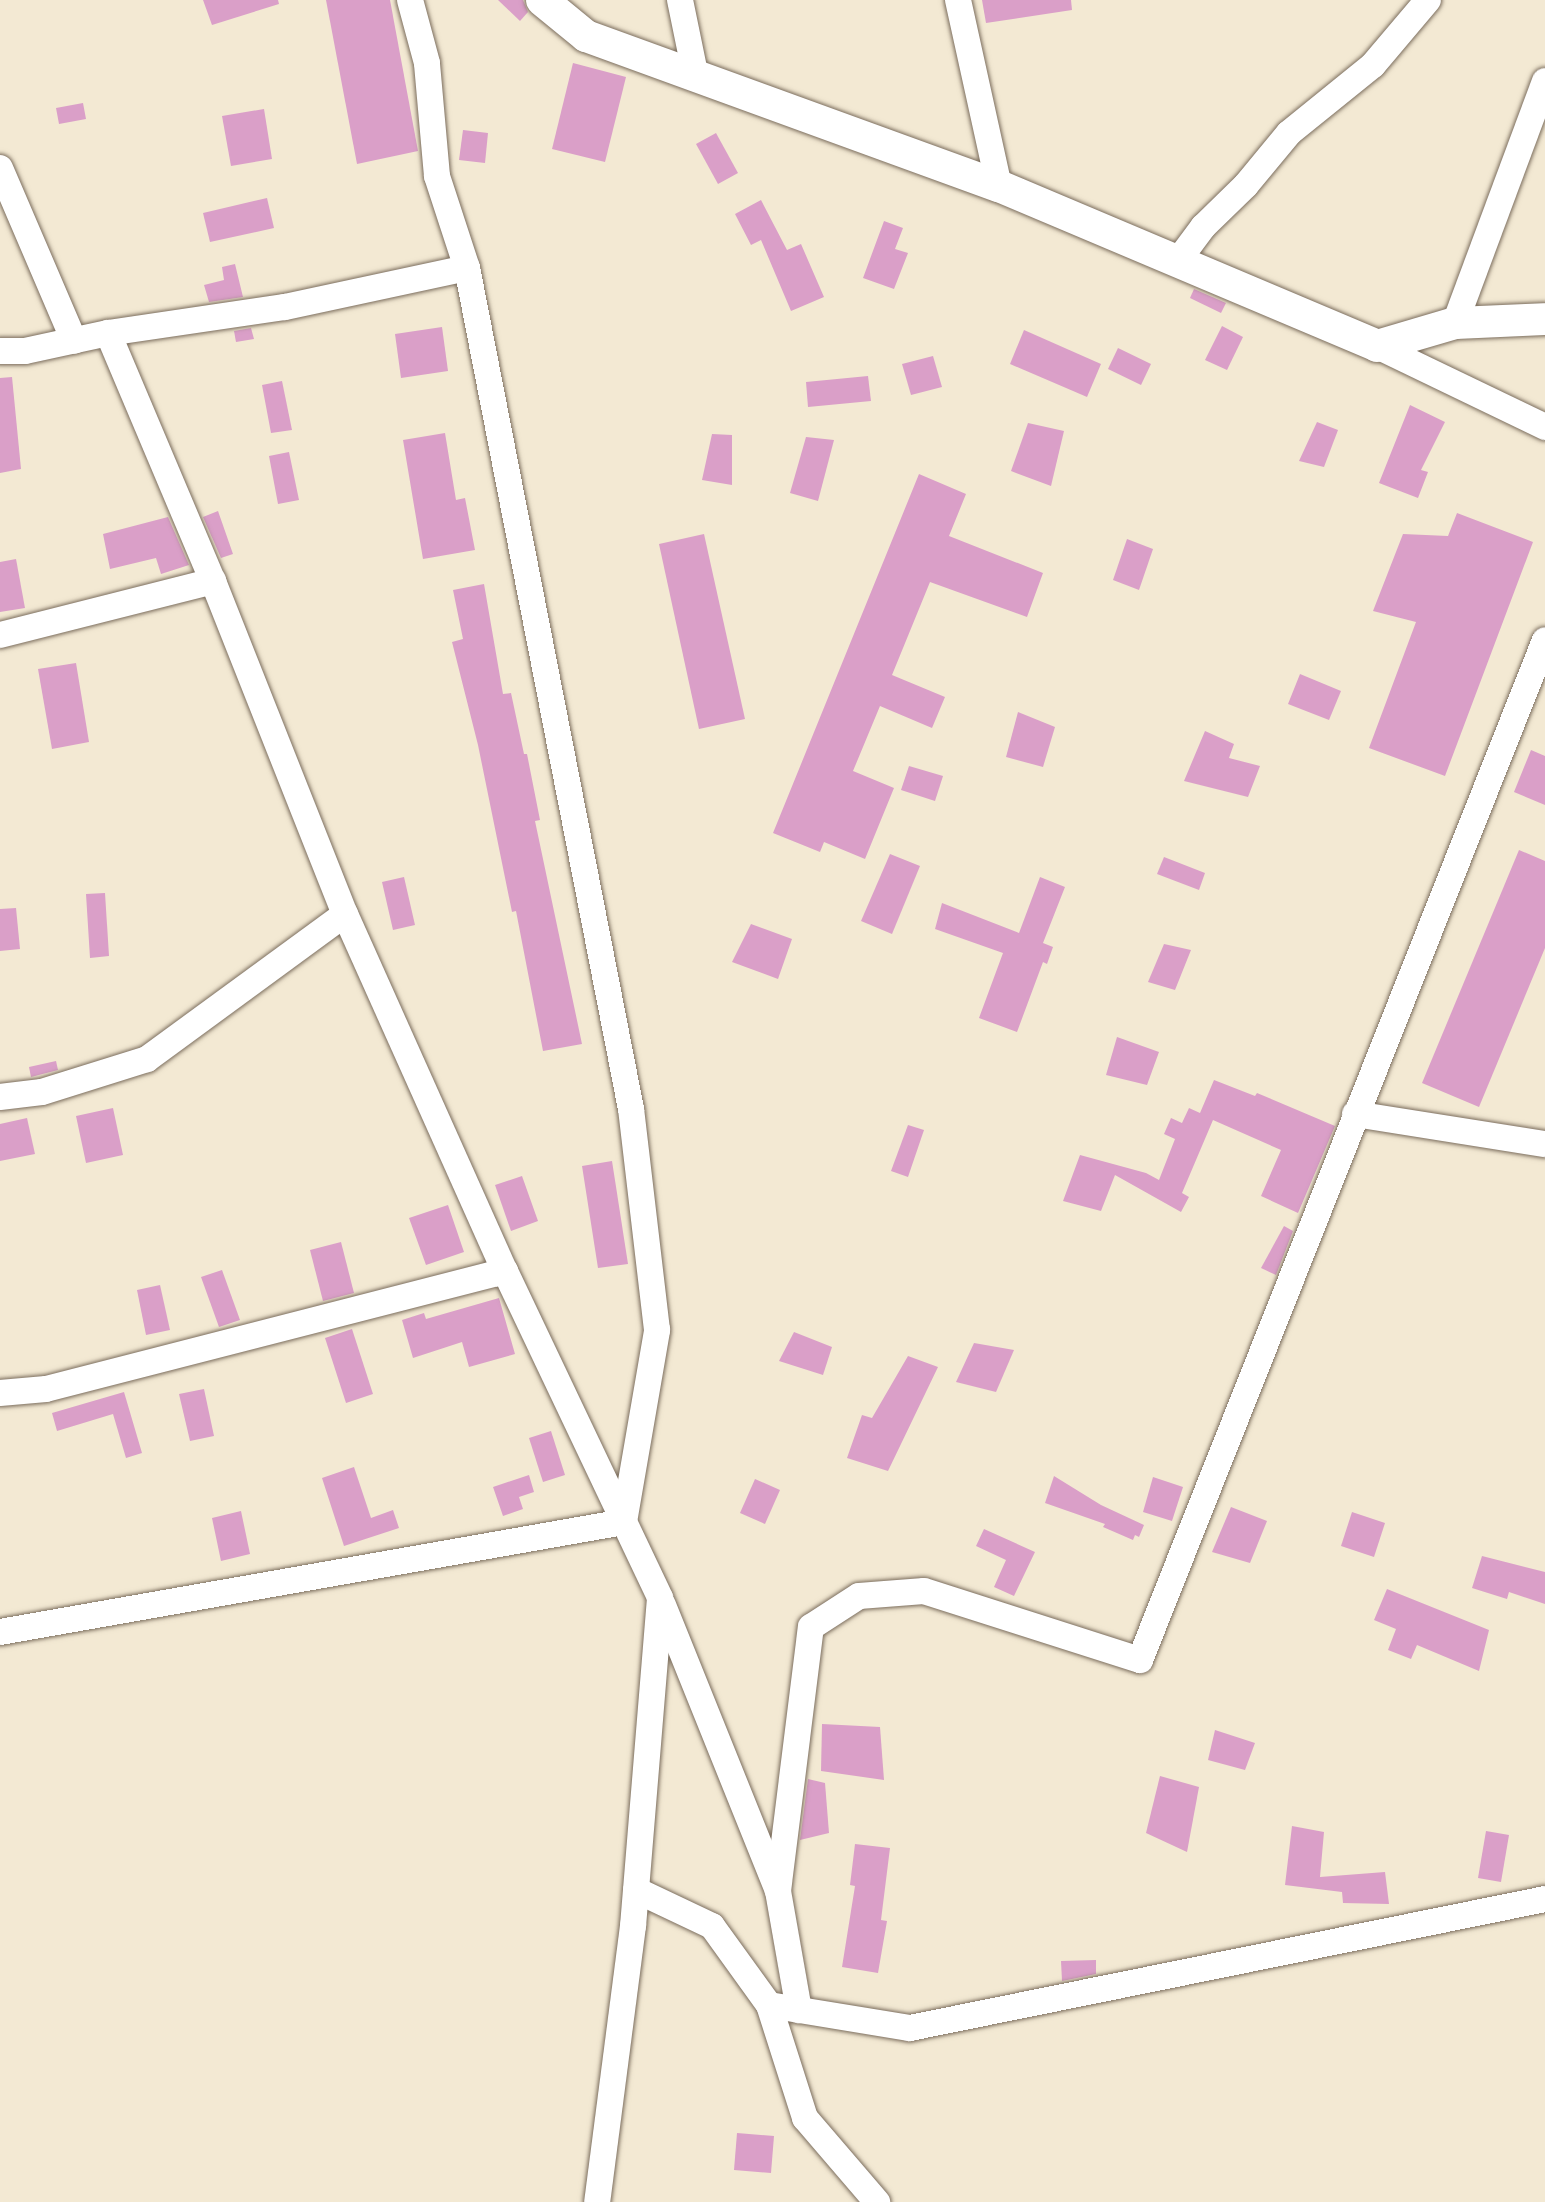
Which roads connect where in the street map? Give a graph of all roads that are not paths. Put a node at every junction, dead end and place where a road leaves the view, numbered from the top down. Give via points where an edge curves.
1 (410, 0) edge
2 (542, 0) edge
3 (680, 0) edge
4 (958, 0) edge
5 (1428, 0) edge
6 (696, 78) junction
7 (1545, 81) edge
8 (0, 168) edge
9 (999, 186) junction
10 (1177, 262) junction
11 (467, 268) junction
12 (1545, 319) edge
13 (1455, 323) junction
14 (108, 333) junction
15 (74, 341) junction
16 (1377, 346) junction
17 (0, 351) edge
18 (1545, 427) edge
19 (213, 581) junction
20 (0, 635) edge
21 (1545, 640) edge
22 (345, 914) junction
23 (0, 1097) edge
24 (1355, 1114) junction
25 (1545, 1144) edge
26 (505, 1271) junction
27 (0, 1393) edge
28 (624, 1522) junction
29 (660, 1598) junction
30 (0, 1632) edge
31 (636, 1890) junction
32 (778, 1891) junction
33 (1545, 1899) edge
34 (769, 2005) junction
35 (799, 2010) junction
36 (597, 2202) edge
37 (877, 2202) edge

1 - 11 street via 427,63 437,176
2 - 6 street via 586,36
3 - 6 street
4 - 9 street
5 - 10 street via 1373,65 1289,133
6 - 9 street
7 - 13 street
8 - 15 street
9 - 10 street
10 - 16 street
11 - 14 street via 285,307
11 - 28 street via 633,1125 657,1330
12 - 13 street
13 - 16 street
14 - 15 street
14 - 19 street
15 - 17 street
16 - 18 street
19 - 20 street
19 - 22 street
21 - 24 street
22 - 23 street via 147,1059 42,1092
22 - 26 street
24 - 25 street
24 - 32 street via 1140,1660 924,1591 859,1596 811,1627
26 - 27 street via 46,1389
26 - 28 street
28 - 29 street
28 - 30 street
29 - 31 street
29 - 32 street
31 - 34 street via 712,1926
31 - 36 street
32 - 35 street
33 - 35 street via 910,2028
34 - 35 street
34 - 37 street via 805,2118

